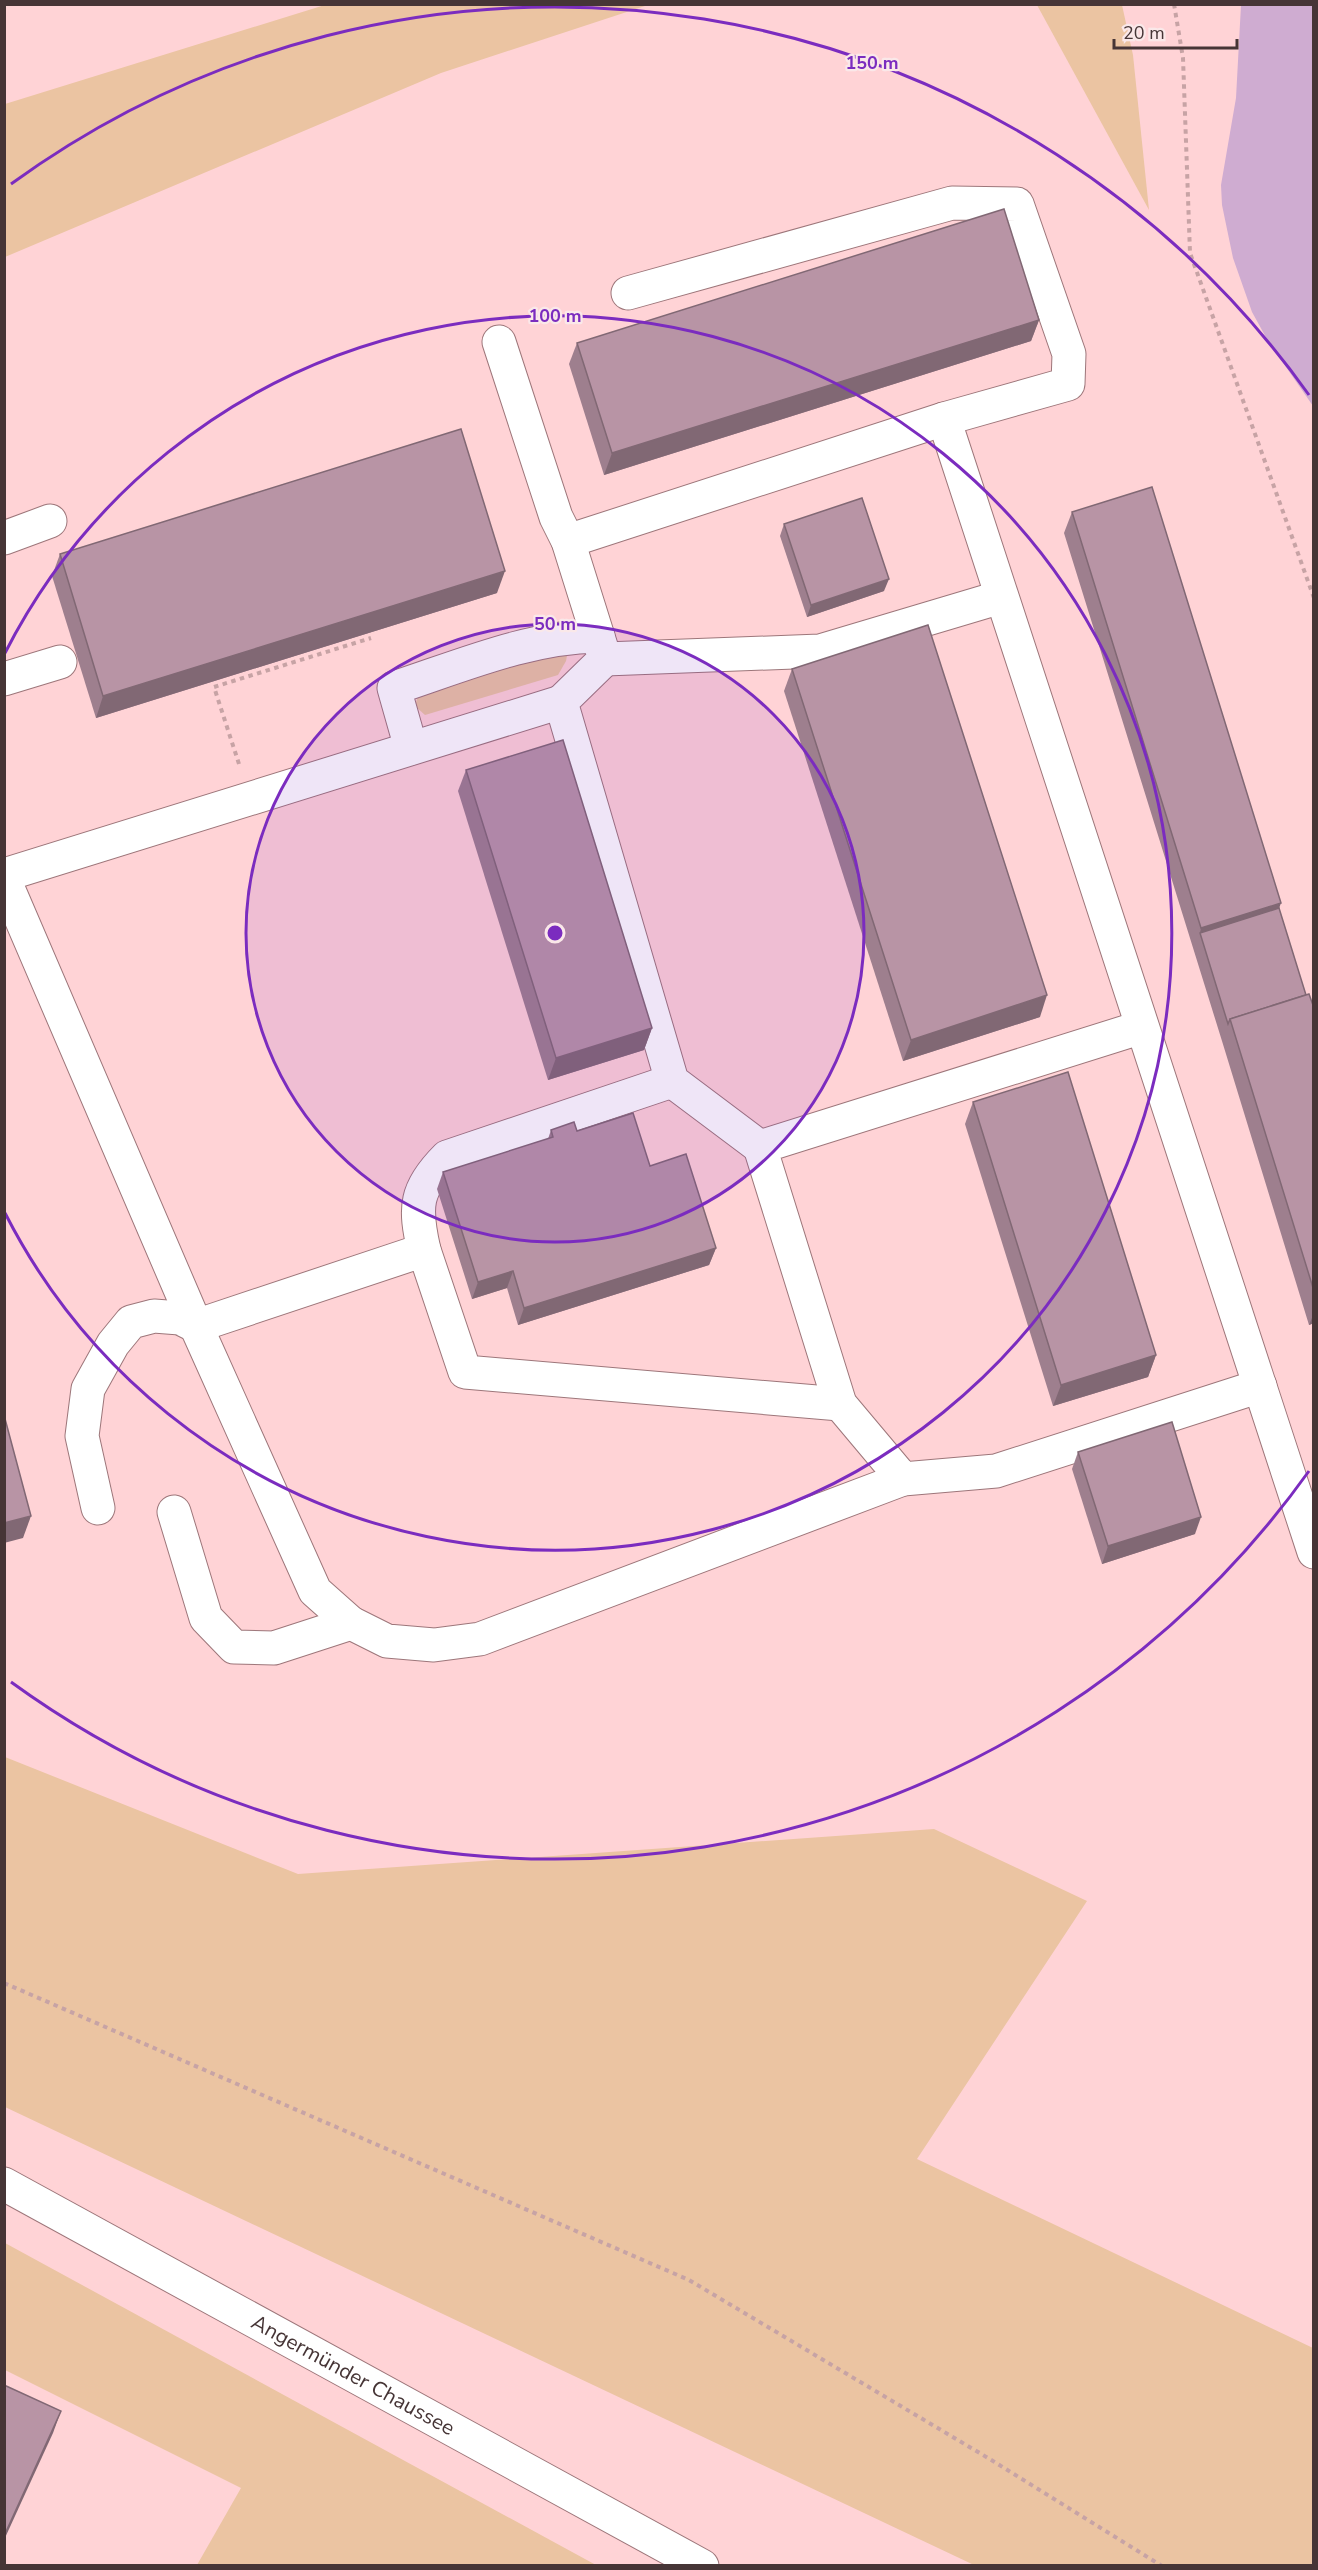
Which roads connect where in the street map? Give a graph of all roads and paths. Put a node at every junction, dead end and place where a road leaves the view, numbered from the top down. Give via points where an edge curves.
1 (1174, 4) edge
2 (628, 293) dead end
3 (499, 342) dead end
4 (944, 419) junction
5 (50, 521) dead end
6 (4, 538) edge
7 (568, 541) junction
8 (1001, 597) junction
9 (1314, 598) edge
10 (370, 638) edge
11 (602, 648) junction
12 (60, 662) dead end
13 (4, 679) edge
14 (561, 702) junction
15 (411, 748) junction
16 (250, 799) junction
17 (4, 875) edge
18 (4, 879) edge
19 (1143, 1027) junction
20 (672, 1081) junction
21 (760, 1147) junction
22 (424, 1250) junction
23 (196, 1326) junction
24 (1260, 1386) junction
25 (840, 1404) junction
26 (903, 1479) junction
27 (98, 1508) dead end
28 (174, 1512) dead end
29 (1314, 1552) edge
30 (351, 1623) junction
31 (4, 1983) edge
32 (4, 2184) edge
33 (702, 2565) edge
34 (1162, 2565) edge

1 - 9 path via 1183,58 1190,253
2 - 4 main road via 952,203 1017,204 1069,354 1068,384
3 - 7 main road via 556,518
4 - 7 main road
4 - 8 main road
5 - 6 main road
7 - 11 main road
8 - 11 main road via 820,651
8 - 19 main road
10 - 16 path via 214,687
11 - 14 main road
11 - 15 main road via 570,637 524,646 394,688
12 - 13 main road
14 - 15 main road
14 - 20 main road
15 - 16 main road
16 - 17 main road
18 - 23 main road
19 - 21 main road
19 - 24 main road
20 - 21 main road
20 - 22 main road via 447,1157 430,1175 419,1197 418,1224
21 - 25 main road
22 - 23 main road
22 - 25 main road via 465,1372
23 - 27 main road via 180,1318 154,1316 131,1322 112,1344 88,1389 82,1436
23 - 30 main road via 315,1591
24 - 26 main road via 996,1471
24 - 29 main road
25 - 26 main road
26 - 30 main road via 480,1639 434,1645 387,1641
28 - 30 main road via 206,1618 234,1647 274,1648
31 - 34 path via 689,2280
32 - 33 main road, Angermünder Chaussee

